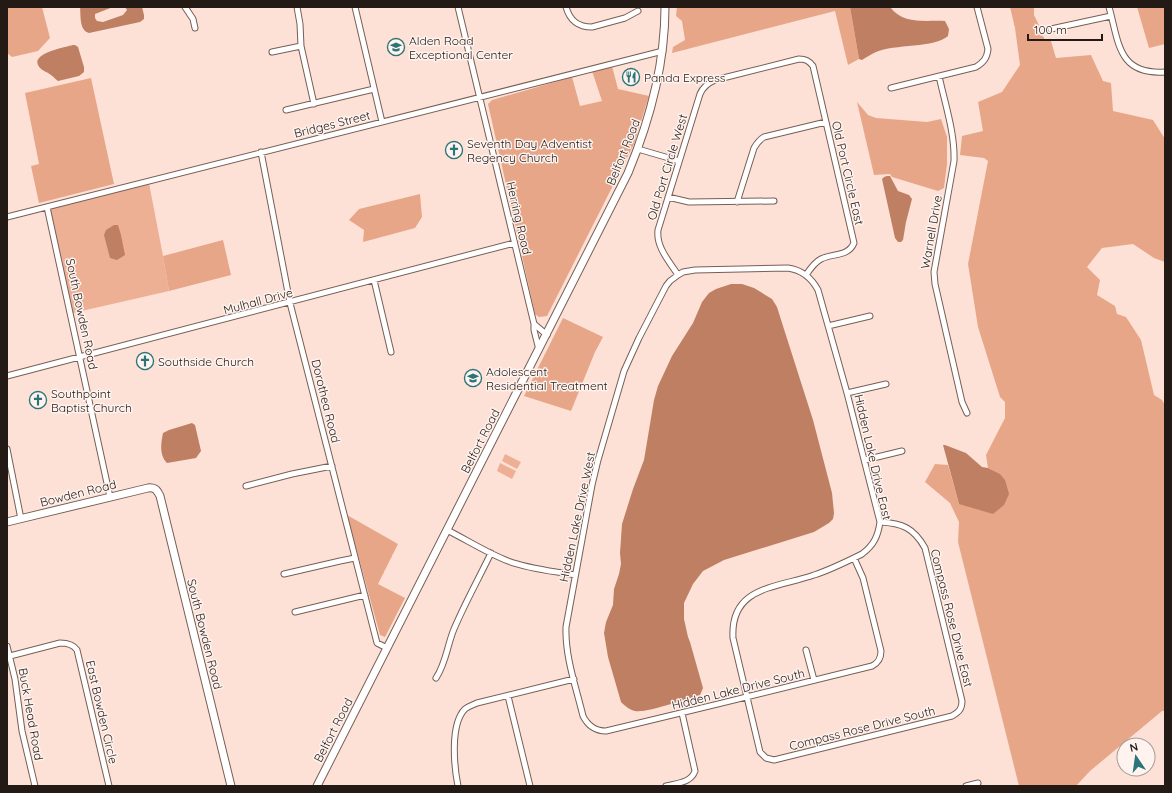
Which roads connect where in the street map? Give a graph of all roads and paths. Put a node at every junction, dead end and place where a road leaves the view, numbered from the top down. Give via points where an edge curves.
1 (185, 7) edge
2 (297, 7) edge
3 (355, 7) edge
4 (458, 7) edge
5 (566, 7) edge
6 (665, 7) edge
7 (977, 7) edge
8 (1109, 7) edge
9 (638, 11) dead end
10 (1112, 16) junction
11 (195, 28) dead end
12 (1051, 29) dead end
13 (301, 46) junction
14 (662, 51) junction
15 (272, 52) dead end
16 (1165, 72) edge
17 (939, 76) junction
18 (705, 86) joint
19 (891, 88) dead end
20 (374, 89) junction
21 (479, 97) junction
22 (314, 104) junction
23 (286, 110) dead end
24 (382, 122) junction
25 (826, 122) junction
26 (638, 149) junction
27 (261, 152) junction
28 (679, 161) junction
29 (668, 197) junction
30 (774, 201) dead end
31 (737, 202) junction
32 (47, 207) junction
33 (7, 217) edge
34 (514, 243) junction
35 (806, 274) junction
36 (678, 275) junction
37 (374, 280) junction
38 (290, 303) junction
39 (870, 316) dead end
40 (534, 324) junction
41 (828, 326) junction
42 (547, 335) junction
43 (539, 350) junction
44 (391, 352) dead end
45 (80, 357) junction
46 (7, 376) edge
47 (886, 384) dead end
48 (847, 393) junction
49 (967, 413) dead end
50 (7, 449) edge
51 (902, 451) dead end
52 (865, 460) junction
53 (332, 466) junction
54 (246, 486) dead end
55 (155, 489) joint
56 (110, 497) junction
57 (21, 519) junction
58 (7, 522) edge
59 (880, 522) junction
60 (447, 530) junction
61 (491, 553) junction
62 (355, 558) junction
63 (854, 558) junction
64 (284, 574) dead end
65 (575, 575) junction
66 (365, 595) junction
67 (295, 612) dead end
68 (7, 646) edge
69 (387, 648) junction
70 (806, 650) dead end
71 (10, 656) junction
72 (436, 678) dead end
73 (574, 679) junction
74 (814, 680) junction
75 (508, 696) junction
76 (747, 697) junction
77 (962, 701) joint
78 (682, 713) junction
79 (591, 727) joint
80 (760, 752) joint
81 (978, 784) dead end
82 (34, 786) edge
83 (109, 786) edge
84 (231, 786) edge
85 (317, 786) edge
86 (458, 786) edge
87 (530, 786) edge
88 (666, 786) edge
89 (966, 786) edge

1 - 11 street via 193,19
2 - 13 street
3 - 20 street
4 - 21 street, Herring Road
5 - 9 street via 576,26 592,27 625,18
6 - 14 street, Belfort Road
7 - 17 street via 988,49 984,61 976,67
8 - 10 street
10 - 12 street
10 - 16 street via 1120,48 1128,61 1145,72
13 - 15 street
13 - 22 street
14 - 21 street, Bridges Street
14 - 26 street, Belfort Road via 657,82
17 - 19 street
17 - 49 street, Warnell Drive via 955,150 934,278
18 - 25 street, Old Port Circle East via 715,80 799,59 807,60 813,66
18 - 28 street, Old Port Circle West via 700,94
20 - 22 street
20 - 24 street
21 - 24 street, Bridges Street
21 - 34 street, Herring Road
22 - 23 street
24 - 27 street, Bridges Street
25 - 31 street via 764,137 756,143
25 - 35 street, Old Port Circle East via 854,243 845,252 819,260
26 - 28 street
26 - 42 street, Belfort Road
27 - 32 street, Bridges Street
27 - 38 street, Dorothea Road
28 - 29 street, Old Port Circle West
29 - 31 street via 688,202
29 - 36 street, Old Port Circle West via 658,230 658,240
30 - 31 street
32 - 33 street, Bridges Street
32 - 45 street, South Bowden Road
34 - 37 street, Mulhall Drive
34 - 40 street, Herring Road
35 - 36 street via 788,268 695,270
35 - 41 street, Hidden Lake Drive East via 818,290
36 - 65 street, Hidden Lake Drive West via 666,286 624,371 592,485
37 - 38 street, Mulhall Drive
37 - 44 street
38 - 45 street, Mulhall Drive
38 - 53 street, Dorothea Road
39 - 41 street
40 - 42 street
40 - 43 street, Herring Road
41 - 48 street, Hidden Lake Drive East
42 - 43 street, Belfort Road
43 - 60 street, Belfort Road
45 - 46 street, Mulhall Drive
45 - 56 street, South Bowden Road
47 - 48 street
48 - 52 street, Hidden Lake Drive East
50 - 57 street
51 - 52 street
52 - 59 street, Hidden Lake Drive East
53 - 54 street
53 - 62 street, Dorothea Road
55 - 56 street, Bowden Road via 148,488
55 - 84 street, South Bowden Road via 160,496
56 - 57 street, Bowden Road
57 - 58 street, Bowden Road
59 - 63 street, Hidden Lake Drive East via 878,534 872,544
59 - 77 street, Compass Rose Drive East via 897,523 908,528 925,548
60 - 61 street
60 - 69 street, Belfort Road
61 - 65 street via 518,564
61 - 72 street via 460,615 442,669
62 - 64 street
62 - 66 street, Dorothea Road
63 - 74 street, Hidden Lake Drive South via 863,578 881,651 880,660 872,666
63 - 76 street, Hidden Lake Drive East via 815,575 758,591 743,604 734,619 732,631
65 - 73 street, Hidden Lake Drive West via 566,628 567,650
66 - 67 street
66 - 69 street, Dorothea Road via 377,643
68 - 71 street, Buck Head Road
69 - 85 street, Belfort Road
70 - 74 street
71 - 82 street, Buck Head Road
71 - 83 street, East Bowden Circle via 60,643 75,646
73 - 75 street
73 - 79 street, Hidden Lake Drive West via 583,716
74 - 76 street, Hidden Lake Drive South
75 - 86 street via 470,706 462,713 454,744
75 - 87 street
76 - 78 street, Hidden Lake Drive South
76 - 80 street, Hidden Lake Drive East
77 - 80 street, Compass Rose Drive South via 957,713 945,718 774,760 766,758
78 - 79 street, Hidden Lake Drive South via 606,732
78 - 88 street via 694,771 688,781
81 - 89 street

